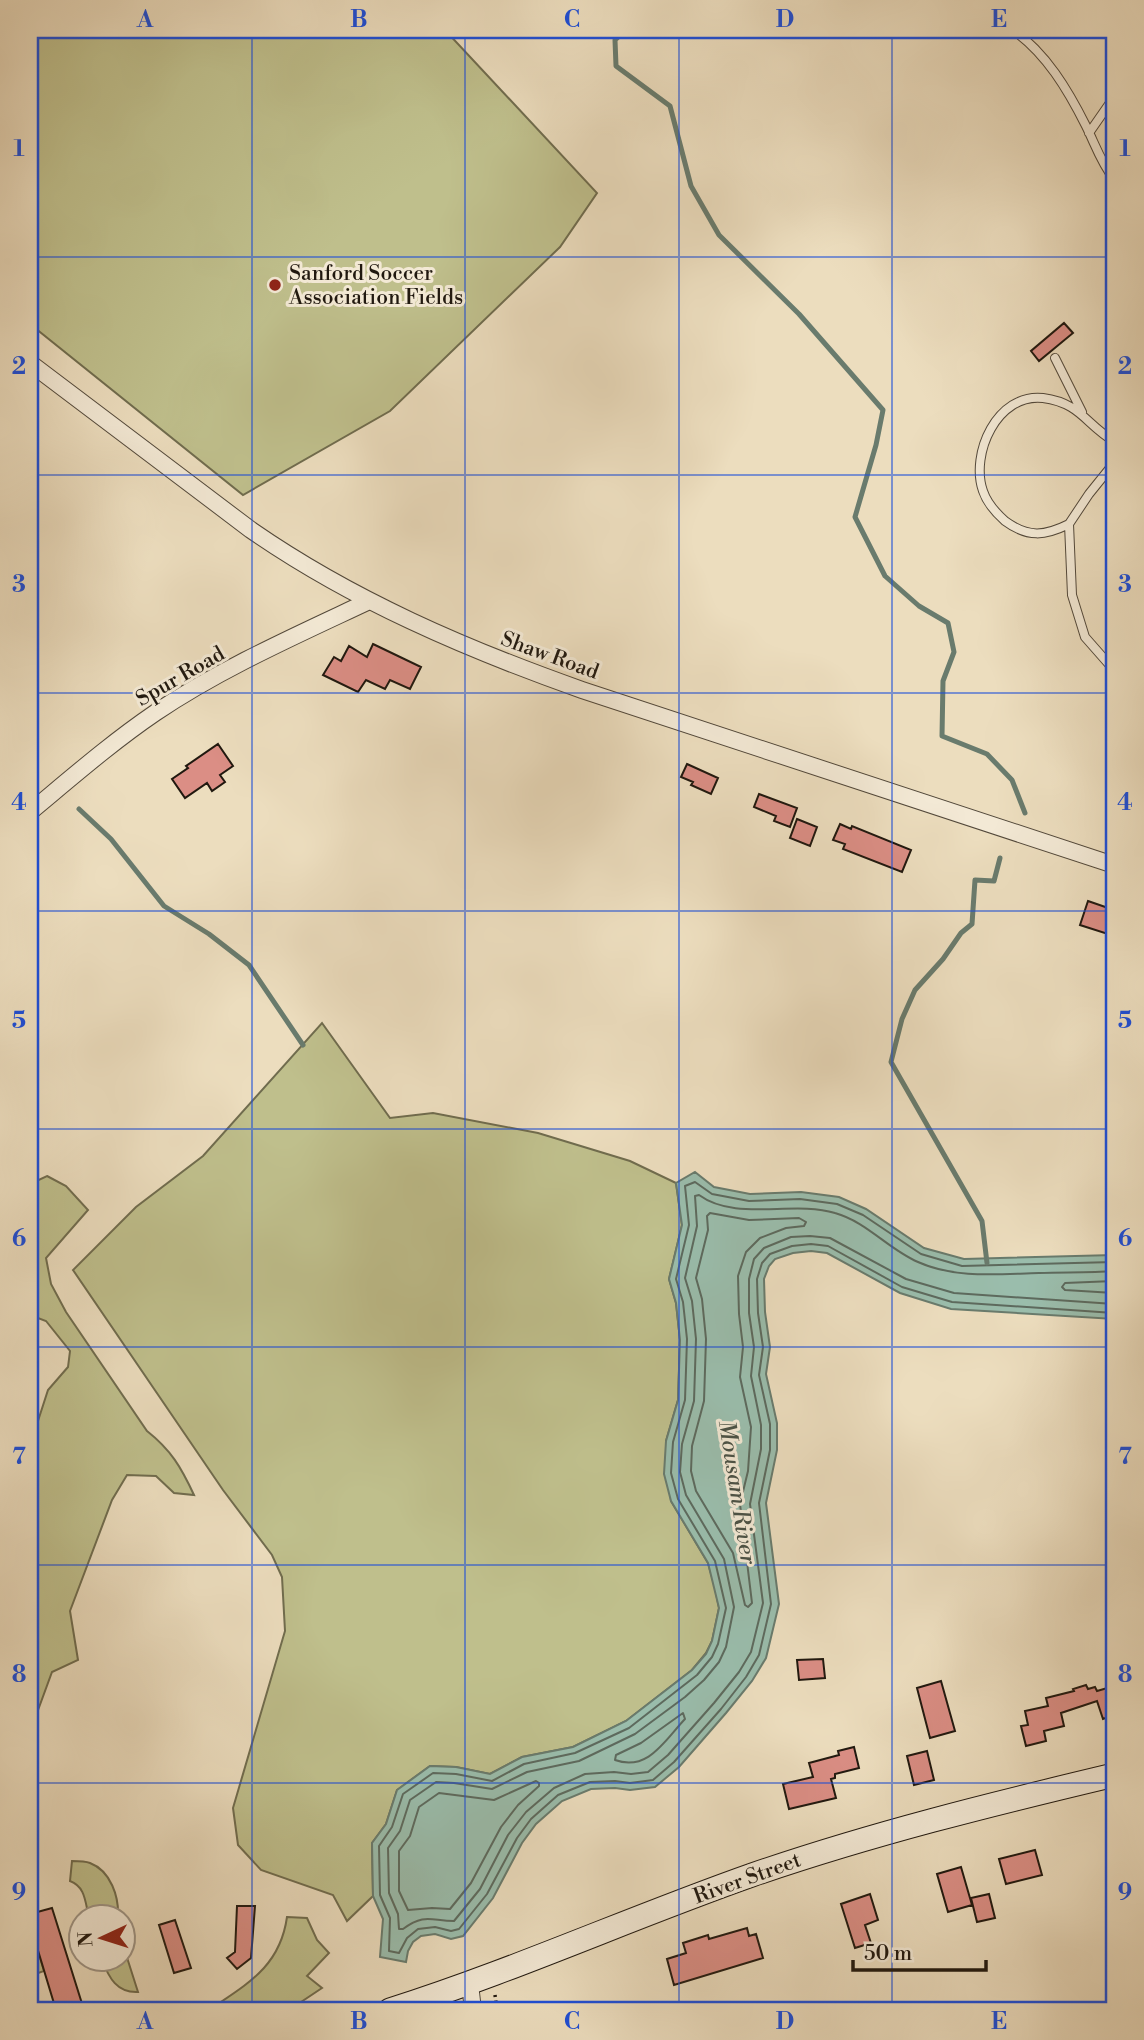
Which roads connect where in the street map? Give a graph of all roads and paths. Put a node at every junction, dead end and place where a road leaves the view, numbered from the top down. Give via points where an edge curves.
1 (1013, 30) edge
2 (1114, 97) edge
3 (1089, 133) junction
4 (1114, 179) edge
5 (1055, 358) dead end
6 (30, 363) edge
7 (1082, 412) junction
8 (1114, 441) edge
9 (1114, 463) edge
10 (1069, 524) junction
11 (368, 601) junction
12 (1114, 670) edge
13 (30, 812) edge
14 (1114, 866) edge
15 (1114, 1775) edge
16 (470, 1984) junction
17 (390, 2010) edge
18 (473, 2010) edge

1 - 3 lane via 1038,51
2 - 3 lane
3 - 4 lane
5 - 7 lane
6 - 11 street, Shaw Road via 250,530
7 - 8 lane
7 - 10 lane via 1040,397 1015,403 989,431 981,459 983,492 997,514 1013,527 1033,535
9 - 10 lane
10 - 12 lane via 1072,595 1085,637
11 - 13 street, Spur Road via 157,711
11 - 14 street, Shaw Road via 512,665 582,690
15 - 16 street, River Street via 973,1809 807,1857
16 - 17 street, River Street
16 - 18 street

